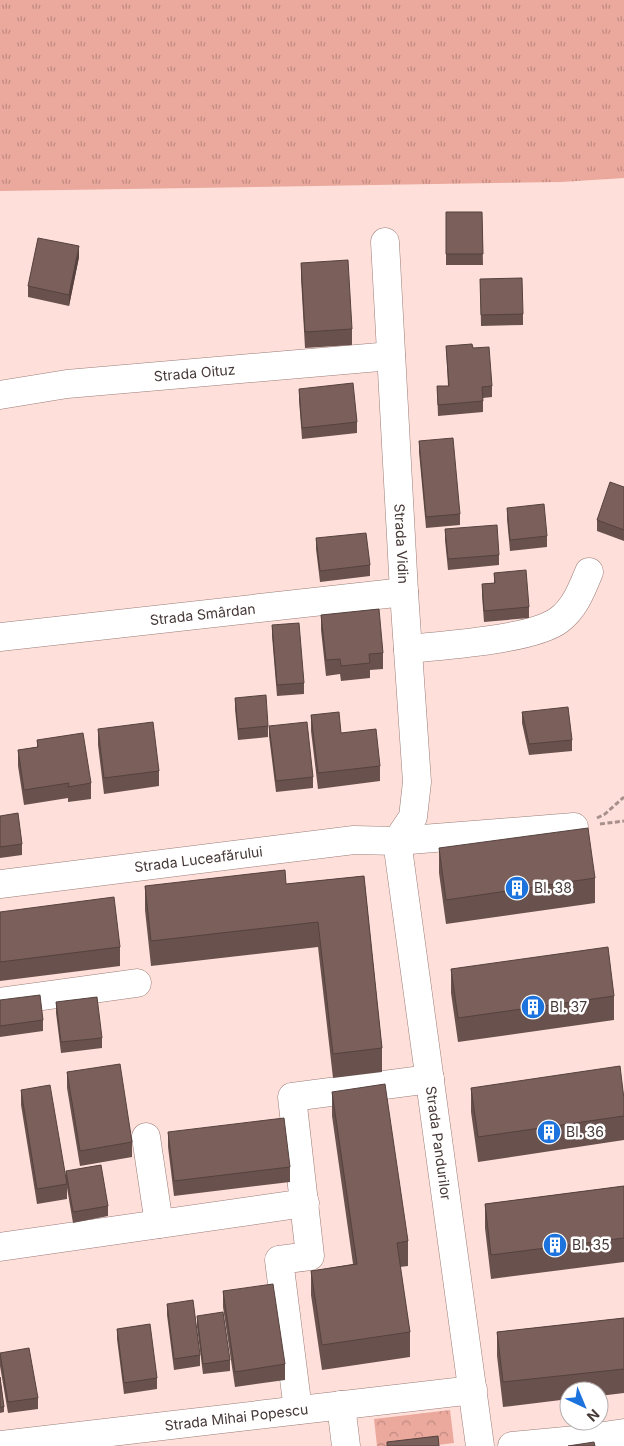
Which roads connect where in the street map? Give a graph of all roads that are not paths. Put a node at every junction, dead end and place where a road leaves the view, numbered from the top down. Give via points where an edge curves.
1 (385, 242) dead end
2 (391, 356) junction
3 (0, 395) edge
4 (590, 572) dead end
5 (404, 592) junction
6 (0, 637) edge
7 (408, 649) junction
8 (574, 828) edge
9 (397, 841) junction
10 (0, 884) edge
11 (137, 983) dead end
12 (0, 1002) edge
13 (430, 1079) junction
14 (146, 1137) dead end
15 (305, 1203) junction
16 (159, 1224) junction
17 (0, 1247) edge
18 (473, 1390) junction
19 (341, 1405) junction
20 (298, 1410) junction
21 (624, 1433) edge
22 (127, 1438) edge
23 (6, 1445) edge
24 (346, 1446) edge
25 (480, 1446) edge
26 (512, 1446) edge

1 - 2 street, Strada Vidin
2 - 3 street, Strada Oituz via 67,384
2 - 5 street, Strada Vidin
4 - 7 street via 575,604 559,620 535,631 490,640
5 - 6 street, Strada Smârdan
5 - 7 street, Strada Vidin
7 - 9 street, Strada Vidin via 416,802 413,817
8 - 9 street, Strada Luceafărului
9 - 10 street, Strada Luceafărului via 354,840
9 - 13 street, Strada Pandurilor
11 - 12 street
13 - 15 street via 292,1098
13 - 18 street, Strada Pandurilor
14 - 16 street
15 - 16 street
15 - 20 street via 310,1256 279,1260
16 - 17 street
18 - 19 street, Strada Mihai Popescu
18 - 25 street, Strada Pandurilor
19 - 20 street, Strada Mihai Popescu
19 - 24 street
20 - 22 street, Strada Mihai Popescu
21 - 26 street
22 - 23 street, Strada Mihai Popescu

